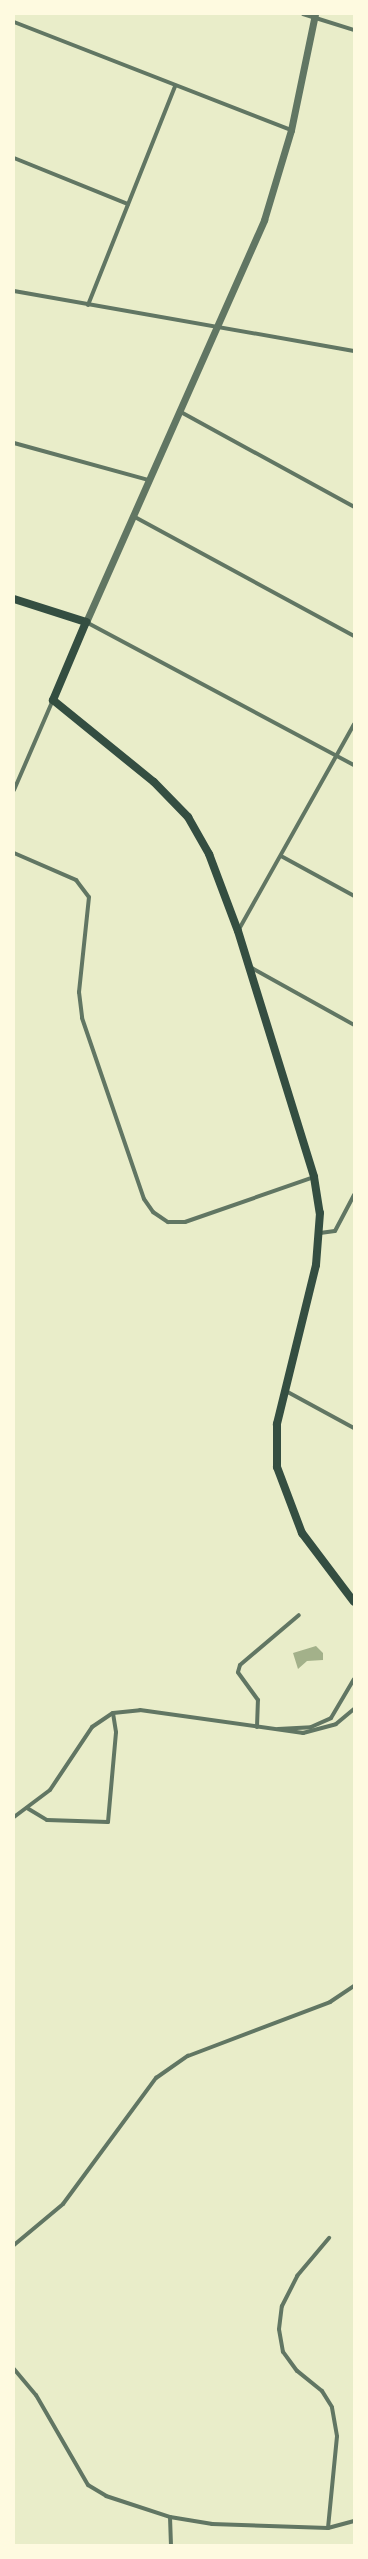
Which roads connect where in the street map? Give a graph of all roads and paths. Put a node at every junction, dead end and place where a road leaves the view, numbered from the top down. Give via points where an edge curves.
1 (303, 14) edge
2 (315, 16) edge
3 (14, 22) edge
4 (354, 30) edge
5 (175, 86) junction
6 (291, 130) junction
7 (14, 158) edge
8 (128, 204) junction
9 (14, 291) edge
10 (88, 305) junction
11 (218, 326) junction
12 (354, 351) edge
13 (179, 410) junction
14 (14, 443) edge
15 (148, 480) junction
16 (354, 507) edge
17 (133, 516) junction
18 (14, 599) edge
19 (86, 622) junction
20 (354, 636) edge
21 (53, 700) junction
22 (354, 724) edge
23 (337, 756) junction
24 (354, 765) edge
25 (14, 790) edge
26 (14, 853) edge
27 (281, 856) junction
28 (354, 896) edge
29 (238, 930) junction
30 (250, 967) junction
31 (354, 1025) edge
32 (314, 1177) junction
33 (354, 1195) edge
34 (320, 1234) junction
35 (284, 1390) junction
36 (354, 1428) edge
37 (354, 1602) edge
38 (300, 1615) dead end
39 (354, 1679) edge
40 (354, 1709) edge
41 (113, 1713) junction
42 (258, 1727) junction
43 (272, 1730) junction
44 (27, 1808) junction
45 (14, 1817) edge
46 (354, 1986) edge
47 (329, 2238) dead end
48 (14, 2244) edge
49 (14, 2369) edge
50 (170, 2517) junction
51 (354, 2521) edge
52 (328, 2528) junction
53 (171, 2545) edge

1 - 2 street
2 - 4 street
2 - 6 street
3 - 5 street
5 - 6 street
5 - 8 street
6 - 11 street via 264,220
7 - 8 street
8 - 10 street
9 - 10 street
10 - 11 street
11 - 12 street
11 - 13 street
13 - 15 street
13 - 16 street
14 - 15 street
15 - 17 street
17 - 19 street
17 - 20 street
18 - 19 main road
19 - 21 main road
19 - 23 street
21 - 25 street
21 - 29 main road via 154,782 188,817 209,854
22 - 23 street
23 - 24 street
23 - 27 street
26 - 32 street via 76,880 89,898 79,992 83,1025 144,1199 153,1212 168,1222 185,1222
27 - 28 street
27 - 29 street
29 - 30 main road
30 - 31 street
30 - 32 main road
32 - 34 main road
33 - 34 street via 335,1231
34 - 35 main road via 310,1294
35 - 36 street
35 - 37 main road via 275,1438 282,1487 302,1533
38 - 42 street via 240,1665 238,1672 258,1700
39 - 43 street via 331,1718 311,1727
40 - 43 street via 336,1724 319,1731
41 - 42 street via 140,1710
41 - 44 street via 92,1727 50,1790
41 - 44 street via 116,1732 108,1822 47,1820
42 - 43 street
44 - 45 street
46 - 48 street via 330,2002 188,2056 156,2078 63,2204
47 - 52 street via 297,2276 282,2306 279,2329 283,2352 297,2371 322,2390 332,2408 337,2436
49 - 50 street via 36,2395 88,2485 106,2496
50 - 52 street via 212,2524
50 - 53 street
51 - 52 street

